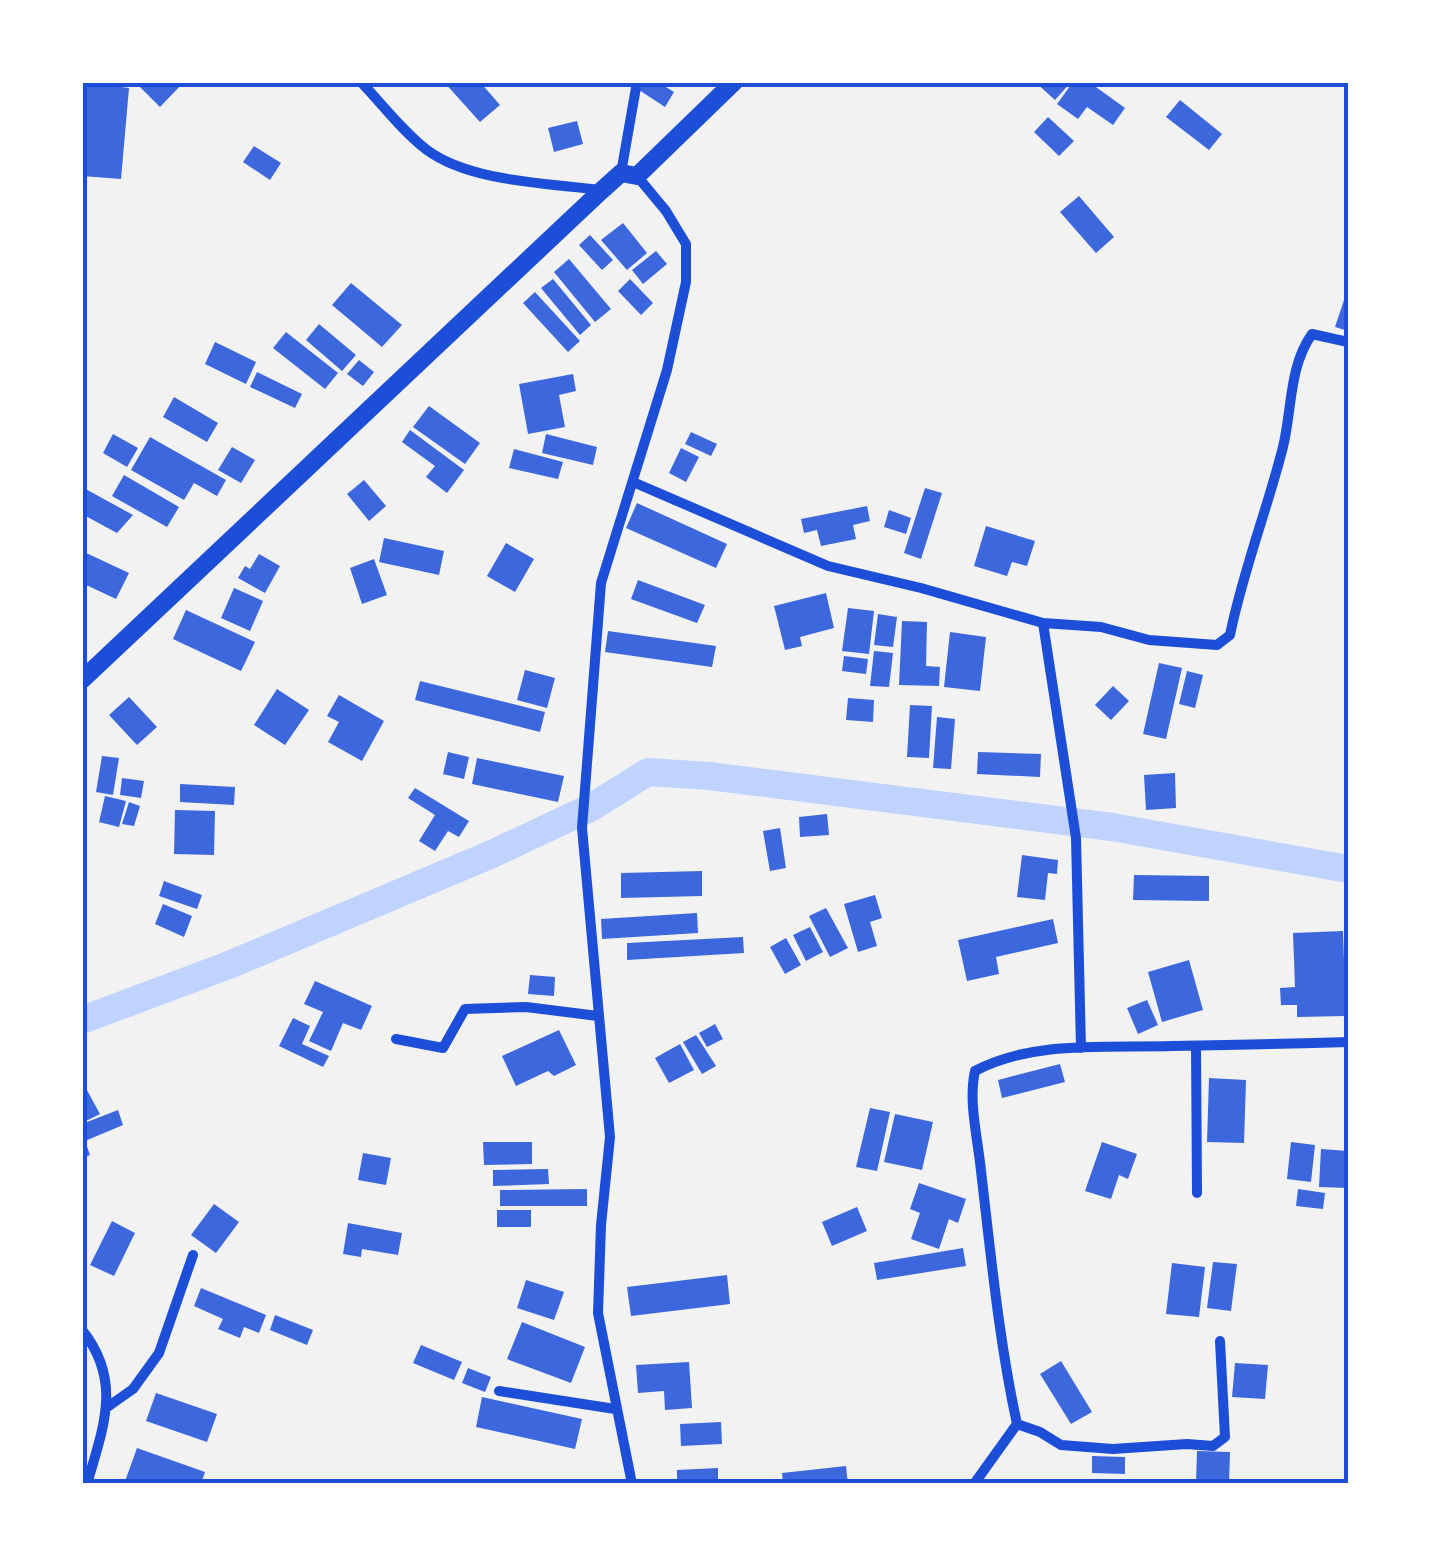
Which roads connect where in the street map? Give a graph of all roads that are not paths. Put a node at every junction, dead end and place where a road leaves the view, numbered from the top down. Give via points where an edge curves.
1 (361, 82) edge
2 (636, 82) edge
3 (734, 82) edge
4 (629, 175) junction
5 (601, 190) junction
6 (1348, 342) edge
7 (633, 482) junction
8 (1043, 623) junction
9 (82, 680) edge
10 (598, 1016) junction
11 (396, 1040) dead end
12 (1348, 1042) edge
13 (1196, 1046) junction
14 (1081, 1048) junction
15 (1197, 1193) dead end
16 (193, 1255) dead end
17 (82, 1330) edge
18 (1220, 1341) dead end
19 (499, 1391) dead end
20 (106, 1408) junction
21 (615, 1409) junction
22 (1017, 1424) junction
23 (87, 1484) edge
24 (632, 1484) edge
25 (974, 1484) edge

1 - 5 street via 426,149 450,163
2 - 4 street
3 - 4 street
4 - 5 street
4 - 7 street via 666,211 686,244 686,282 667,370
5 - 9 street
6 - 8 street via 1312,334 1304,344 1230,635 1218,645 1201,646
7 - 8 street via 828,566
7 - 10 street via 601,583 582,828
8 - 14 street via 1076,838
10 - 11 street via 526,1007 464,1009 442,1048
10 - 21 street via 610,1137 598,1313
12 - 13 street
13 - 14 street
13 - 15 street
14 - 22 street via 991,1062 975,1071 973,1082
16 - 20 street via 159,1353 133,1389
17 - 20 street via 100,1357
18 - 22 street via 1225,1438 1213,1446 1061,1445
19 - 21 street
20 - 23 street
21 - 24 street
22 - 25 street

